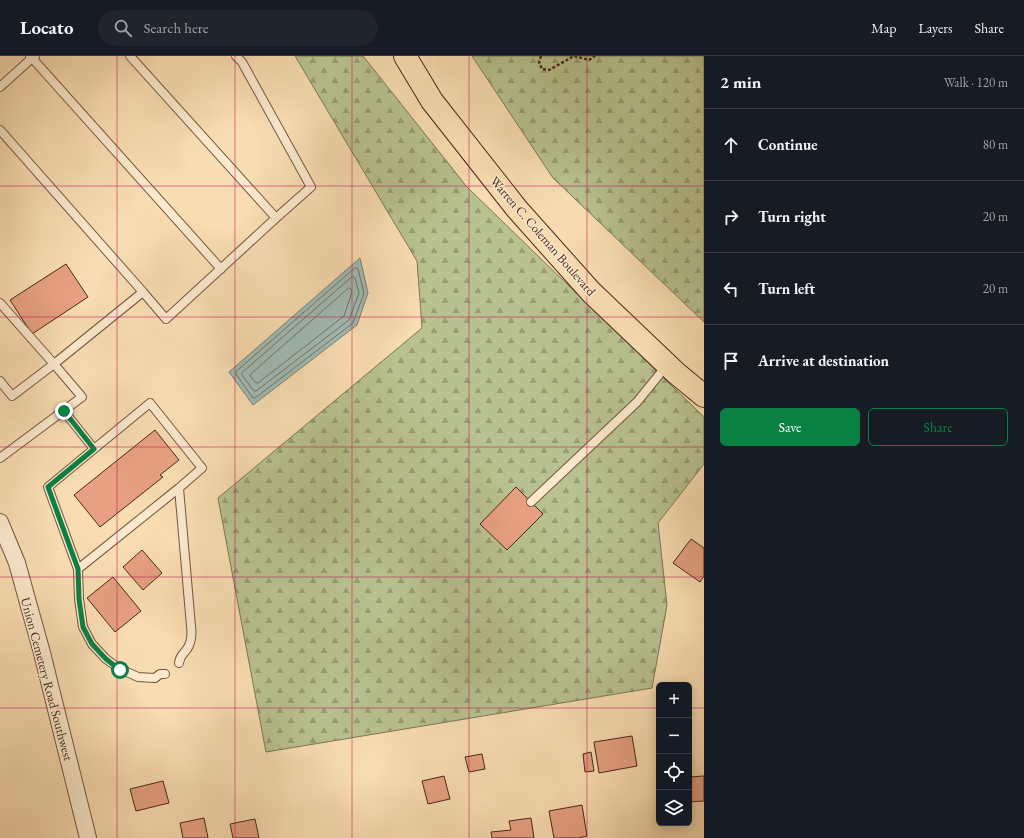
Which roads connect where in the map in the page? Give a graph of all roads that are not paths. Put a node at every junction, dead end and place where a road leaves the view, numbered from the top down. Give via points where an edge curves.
1 (130, 56) edge
2 (236, 56) edge
3 (405, 56) edge
4 (32, 57) edge
5 (0, 87) edge
6 (0, 130) edge
7 (276, 218) junction
8 (221, 269) junction
9 (143, 292) junction
10 (0, 303) edge
11 (54, 364) junction
12 (667, 364) junction
13 (0, 381) edge
14 (704, 396) edge
15 (64, 411) junction
16 (94, 449) junction
17 (0, 458) edge
18 (179, 488) junction
19 (531, 502) dead end
20 (0, 522) edge
21 (78, 569) junction
22 (178, 659) dead end
23 (162, 672) dead end
24 (88, 838) edge

1 - 7 lane
2 - 7 lane via 242,62 311,187
3 - 12 highway, Warren C. Coleman Boulevard via 432,101 517,209 591,292
4 - 5 lane
4 - 8 lane
6 - 9 lane
7 - 8 lane
8 - 9 lane via 166,319
9 - 11 lane
10 - 11 lane
11 - 13 lane via 12,396
11 - 15 lane via 82,397
12 - 14 highway, Warren C. Coleman Boulevard
12 - 19 lane via 637,402
15 - 16 lane
15 - 17 lane
16 - 18 lane via 150,403 202,468
16 - 21 lane via 48,487
18 - 21 lane
18 - 22 lane via 192,639
20 - 24 street, Union Cemetery Road Southwest via 17,563
21 - 23 lane via 83,627 92,644 120,670 155,678

